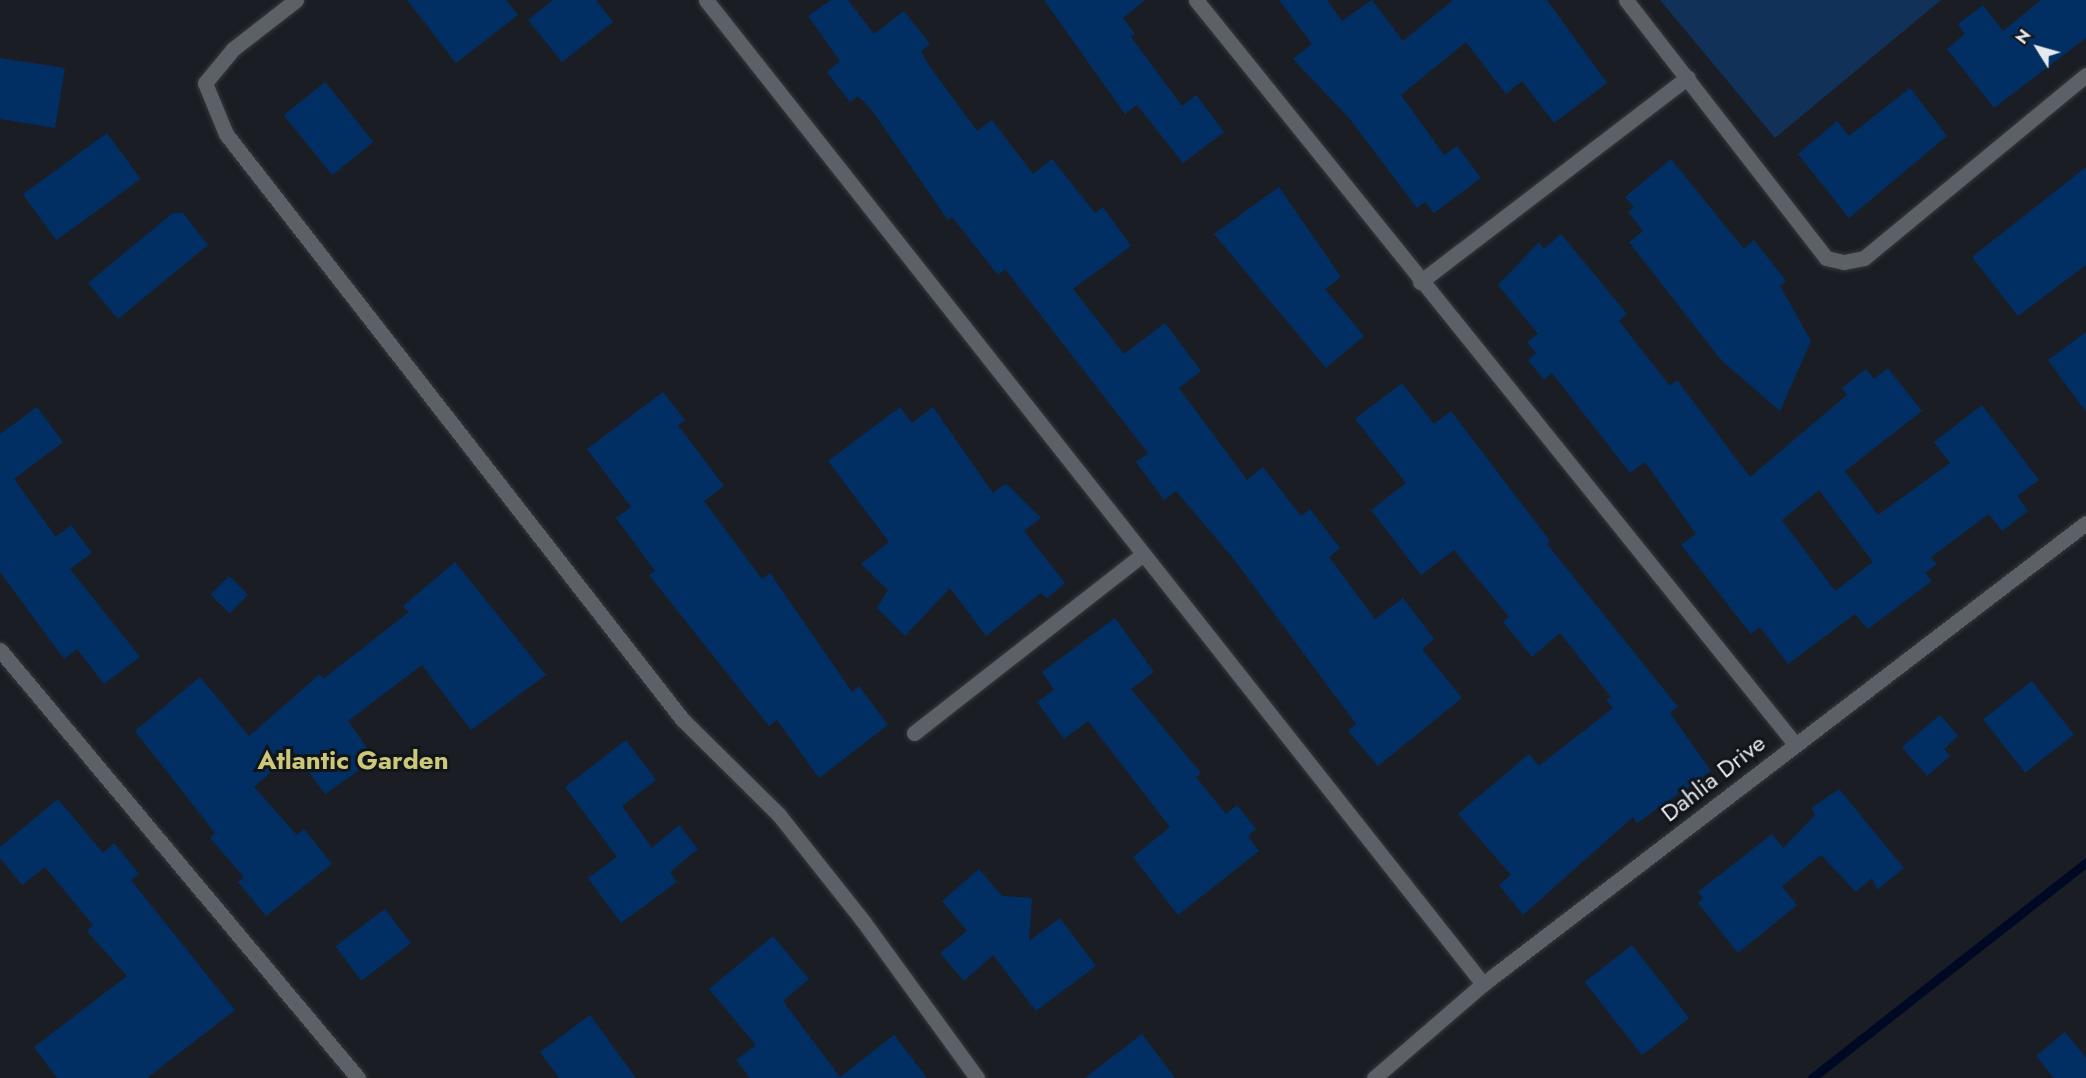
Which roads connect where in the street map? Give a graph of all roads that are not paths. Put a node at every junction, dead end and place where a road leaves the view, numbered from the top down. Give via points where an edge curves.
1 (296, 0) edge
2 (706, 0) edge
3 (1196, 0) edge
4 (1626, 0) edge
5 (2086, 75) edge
6 (1688, 77) junction
7 (1420, 282) junction
8 (2086, 523) edge
9 (1143, 554) junction
10 (0, 650) edge
11 (914, 733) dead end
12 (1795, 744) junction
13 (1483, 984) junction
14 (358, 1078) edge
15 (977, 1078) edge
16 (1374, 1078) edge

1 - 15 street via 233,49 205,84 226,134 681,719 778,815 863,921
2 - 9 street
3 - 7 street
4 - 6 street
5 - 6 street via 1864,258 1844,262 1826,258
6 - 7 street
7 - 12 street
8 - 12 street, Dahlia Drive
9 - 11 street
9 - 13 street
10 - 14 street
12 - 13 street, Dahlia Drive
13 - 16 street, Dahlia Drive

